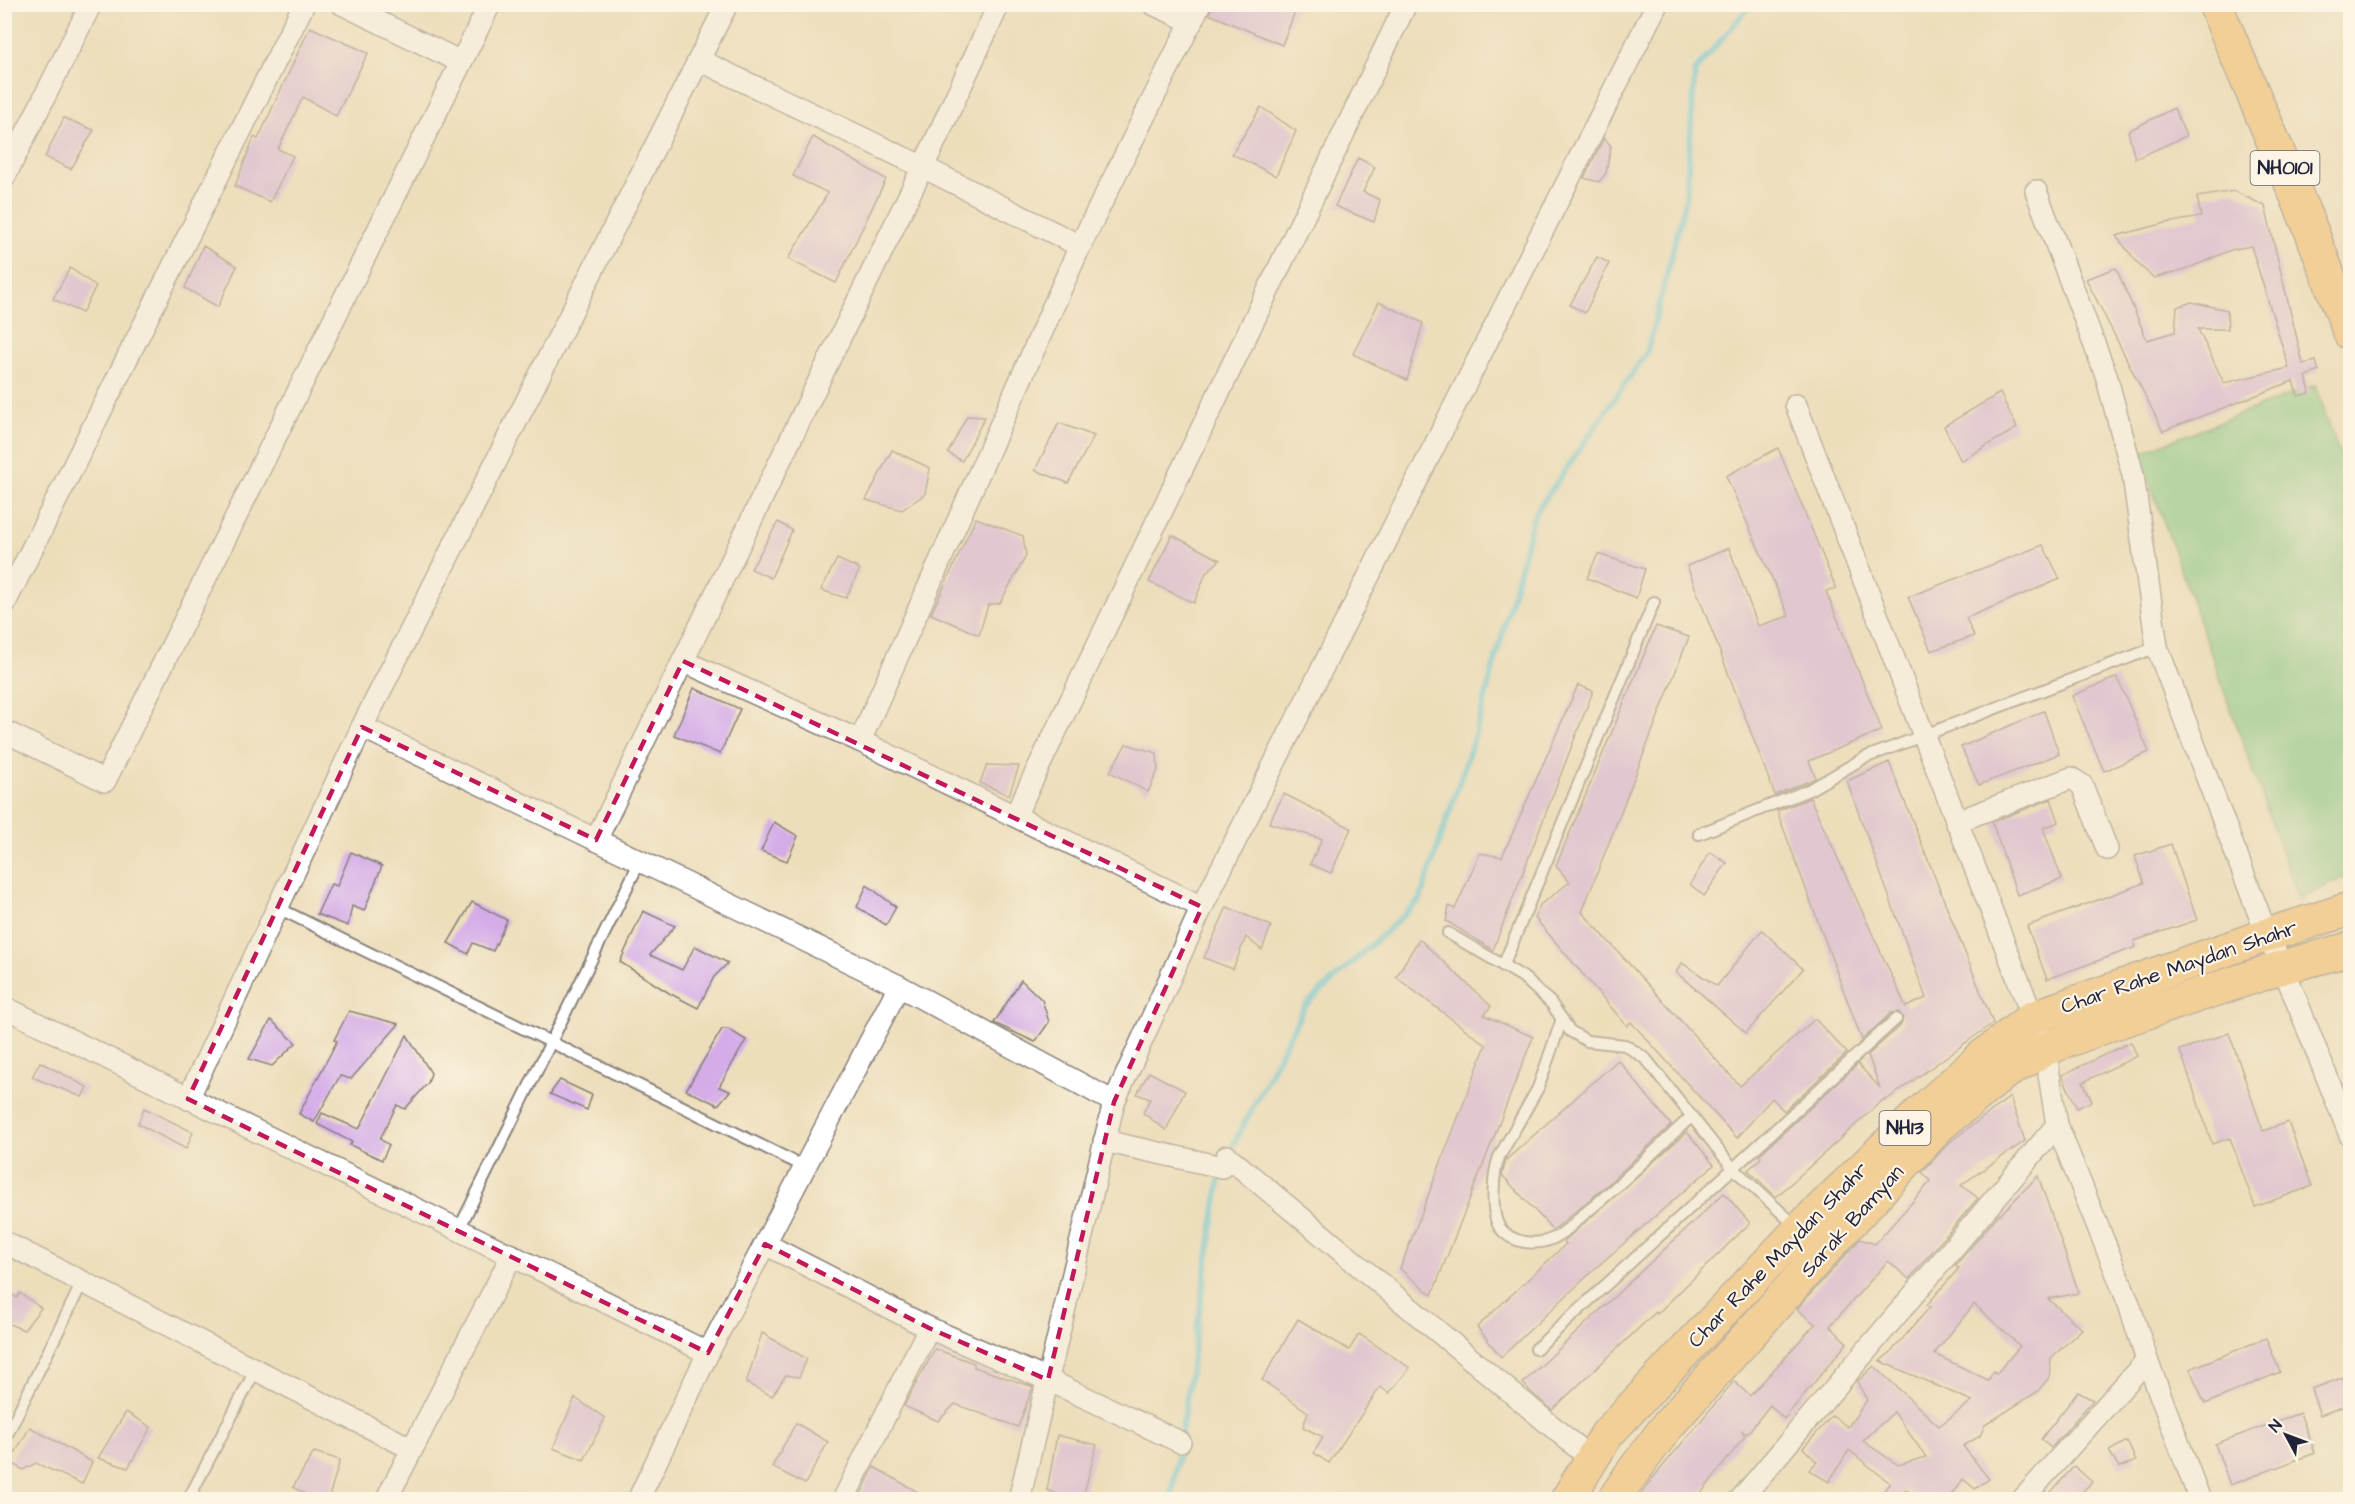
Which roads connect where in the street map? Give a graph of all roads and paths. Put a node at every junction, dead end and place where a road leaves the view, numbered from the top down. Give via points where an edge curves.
1 (91, 4) edge
2 (304, 4) edge
3 (342, 4) edge
4 (490, 4) edge
5 (727, 4) edge
6 (999, 4) edge
7 (1153, 4) edge
8 (1406, 4) edge
9 (1657, 4) edge
10 (2215, 4) edge
11 (1196, 13) edge
12 (699, 60) junction
13 (461, 62) junction
14 (923, 167) junction
15 (4, 178) edge
16 (2036, 191) dead end
17 (1080, 246) junction
18 (2350, 333) edge
19 (1796, 405) dead end
20 (1654, 602) dead end
21 (4, 605) edge
22 (2157, 647) junction
23 (683, 661) junction
24 (362, 727) junction
25 (4, 731) edge
26 (1923, 735) junction
27 (860, 741) junction
28 (1015, 816) junction
29 (1956, 822) junction
30 (1699, 834) dead end
31 (596, 840) junction
32 (2107, 849) dead end
33 (640, 861) junction
34 (1202, 907) junction
35 (278, 908) junction
36 (2350, 909) edge
37 (1448, 933) dead end
38 (2267, 935) junction
39 (2350, 949) edge
40 (1503, 966) junction
41 (2283, 967) junction
42 (898, 986) junction
43 (4, 1007) edge
44 (2032, 1018) junction
45 (1562, 1019) junction
46 (1896, 1019) dead end
47 (552, 1043) junction
48 (2045, 1049) junction
49 (189, 1099) junction
50 (1114, 1102) junction
51 (1692, 1116) junction
52 (2057, 1125) junction
53 (2350, 1135) edge
54 (1104, 1141) junction
55 (805, 1167) junction
56 (1732, 1167) junction
57 (459, 1229) junction
58 (1811, 1241) junction
59 (4, 1242) edge
60 (765, 1244) junction
61 (512, 1255) junction
62 (83, 1281) junction
63 (929, 1328) junction
64 (1536, 1349) dead end
65 (708, 1353) junction
66 (2147, 1360) junction
67 (256, 1369) junction
68 (1048, 1380) junction
69 (4, 1442) edge
70 (1180, 1442) dead end
71 (412, 1449) junction
72 (1590, 1458) junction
73 (188, 1500) edge
74 (386, 1500) edge
75 (638, 1500) edge
76 (843, 1500) edge
77 (1019, 1500) edge
78 (1566, 1500) edge
79 (1614, 1500) edge
80 (1740, 1500) edge
81 (2022, 1500) edge
82 (2200, 1500) edge

1 - 15 street
2 - 21 street
3 - 13 street
4 - 13 street
5 - 12 street
6 - 14 street
7 - 11 street
8 - 28 street
9 - 34 street
10 - 18 main road, NH0101 via 2311,230
11 - 17 street
12 - 14 street
12 - 24 street
13 - 25 street via 105,781
14 - 17 street
14 - 23 street
16 - 22 street via 2106,375 2130,464
17 - 27 street
19 - 26 street
20 - 40 lane
22 - 26 lane
22 - 38 street
23 - 27 street
23 - 31 street
24 - 31 street
24 - 35 street
26 - 29 street
26 - 30 lane via 1863,758 1811,789
27 - 28 street
28 - 34 street
29 - 32 street via 2071,778 2082,784
29 - 44 street
31 - 33 street
33 - 42 street
33 - 47 lane
34 - 50 street
35 - 47 lane
35 - 49 street
36 - 38 main road, Char Rahe Maydan Shahr / NH13
37 - 40 lane
38 - 41 street
38 - 44 main road, Char Rahe Maydan Shahr / NH13
39 - 41 main road, Sarak Bamyan / NH13
40 - 45 lane via 1523,977
41 - 48 main road, Sarak Bamyan / NH13
41 - 53 street
42 - 50 street
42 - 55 street
43 - 49 street
44 - 48 street
44 - 58 main road, Char Rahe Maydan Shahr / NH13 via 1920,1113
45 - 51 lane via 1570,1031 1587,1041 1625,1045 1646,1059
45 - 51 lane via 1538,1088 1495,1168 1494,1217 1505,1234 1528,1243 1555,1238
46 - 56 lane
47 - 55 lane
47 - 57 lane
48 - 52 street
48 - 58 main road, Sarak Bamyan / NH13 via 2003,1074 1940,1125
49 - 57 street
50 - 54 street
51 - 56 lane
52 - 66 street via 2129,1304
52 - 80 street
54 - 68 street
54 - 72 street via 1224,1161
55 - 60 street
56 - 58 lane
56 - 64 lane
57 - 61 street
58 - 72 main road, Char Rahe Maydan Shahr / NH13 via 1607,1434
58 - 79 main road, Sarak Bamyan / NH13
59 - 62 street
60 - 63 street
60 - 65 street
61 - 65 street
61 - 71 street
62 - 67 street
62 - 69 lane
63 - 68 street
63 - 76 street
65 - 75 street
66 - 81 street
66 - 82 street
67 - 71 street
67 - 73 lane
68 - 70 street
68 - 77 street
71 - 74 street
72 - 78 main road, Char Rahe Maydan Shahr / NH13

